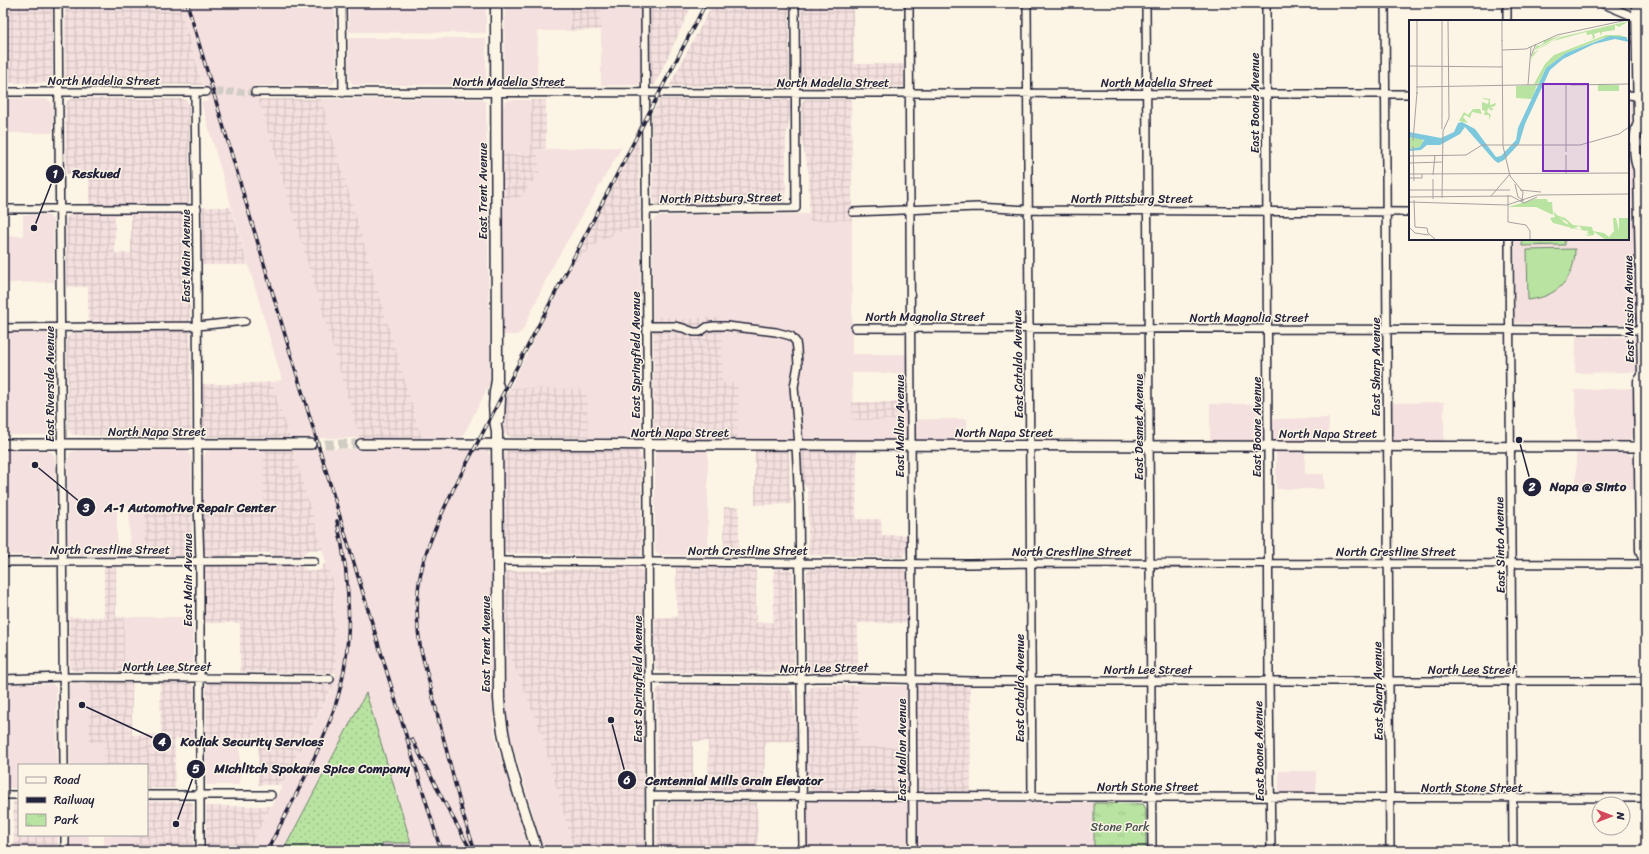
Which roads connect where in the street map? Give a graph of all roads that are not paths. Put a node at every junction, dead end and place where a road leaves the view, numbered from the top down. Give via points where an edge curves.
1 (58, 3) edge
2 (342, 3) edge
3 (496, 3) edge
4 (645, 3) edge
5 (795, 3) edge
6 (909, 3) edge
7 (1027, 3) edge
8 (1146, 3) edge
9 (1266, 3) edge
10 (1385, 3) edge
11 (1507, 3) edge
12 (1601, 3) edge
13 (1636, 4) edge
14 (1641, 17) edge
15 (1507, 20) edge
16 (1646, 26) edge
17 (1637, 33) junction
18 (3, 92) edge
19 (59, 92) junction
20 (194, 92) junction
21 (206, 92) tunnel mouth
22 (255, 92) tunnel mouth
23 (496, 92) junction
24 (342, 93) junction
25 (646, 93) junction
26 (910, 93) junction
27 (795, 94) junction
28 (1028, 94) junction
29 (1147, 94) junction
30 (1385, 94) junction
31 (1409, 94) edge
32 (1266, 95) junction
33 (1633, 96) edge
34 (1638, 123) junction
35 (1644, 144) edge
36 (1639, 170) junction
37 (60, 208) junction
38 (197, 209) junction
39 (910, 209) junction
40 (3, 210) edge
41 (646, 210) junction
42 (1029, 210) junction
43 (1147, 210) junction
44 (853, 212) dead end
45 (1267, 212) junction
46 (1386, 212) junction
47 (1409, 212) edge
48 (1643, 239) edge
49 (1509, 240) edge
50 (245, 320) dead end
51 (197, 326) junction
52 (647, 326) junction
53 (61, 327) junction
54 (3, 328) edge
55 (855, 328) dead end
56 (910, 328) junction
57 (1029, 328) junction
58 (1149, 329) junction
59 (1268, 329) junction
60 (1387, 330) junction
61 (1510, 330) junction
62 (1642, 330) junction
63 (1645, 377) edge
64 (3, 444) edge
65 (61, 444) junction
66 (197, 444) junction
67 (311, 444) tunnel mouth
68 (361, 444) tunnel mouth
69 (497, 444) junction
70 (648, 445) junction
71 (798, 445) junction
72 (911, 445) junction
73 (1030, 445) junction
74 (1150, 446) junction
75 (1268, 446) junction
76 (1387, 447) junction
77 (1510, 447) junction
78 (1642, 448) edge
79 (62, 561) junction
80 (200, 561) junction
81 (314, 561) dead end
82 (3, 562) edge
83 (498, 562) junction
84 (649, 562) junction
85 (799, 562) junction
86 (912, 562) junction
87 (1031, 563) junction
88 (1269, 563) junction
89 (1150, 564) junction
90 (1388, 564) junction
91 (1512, 564) junction
92 (1646, 564) edge
93 (1646, 569) edge
94 (63, 678) junction
95 (200, 678) junction
96 (3, 679) edge
97 (330, 679) dead end
98 (650, 679) junction
99 (801, 679) junction
100 (913, 680) junction
101 (1031, 680) junction
102 (1389, 681) junction
103 (1646, 681) edge
104 (1151, 682) junction
105 (1269, 682) junction
106 (1512, 682) junction
107 (64, 764) edge
108 (3, 795) edge
109 (18, 795) edge
110 (148, 795) edge
111 (201, 795) junction
112 (271, 795) dead end
113 (650, 796) junction
114 (803, 797) junction
115 (914, 797) junction
116 (1032, 798) junction
117 (1151, 798) junction
118 (1271, 798) junction
119 (1646, 798) edge
120 (1390, 799) junction
121 (1512, 799) junction
122 (65, 836) edge
123 (913, 848) dead end
124 (65, 851) edge
125 (200, 851) edge
126 (537, 851) edge
127 (650, 851) edge
128 (803, 851) edge
129 (1152, 851) edge
130 (1271, 851) edge
131 (1390, 851) edge
132 (1513, 851) edge

1 - 19 street, East Riverside Avenue
2 - 24 street
3 - 23 main road, East Trent Avenue
4 - 25 street, East Springfield Avenue
5 - 27 street
6 - 26 street, East Mallon Avenue
7 - 28 street, East Cataldo Avenue
8 - 29 street, East Desmet Avenue
9 - 32 street, East Boone Avenue
10 - 30 street, East Sharp Avenue
11 - 15 street
12 - 14 street
13 - 14 main road, East Mission Avenue
14 - 17 main road, East Mission Avenue
16 - 17 street
17 - 33 main road, East Mission Avenue
18 - 19 street, North Madelia Street
19 - 20 street, North Madelia Street
19 - 37 street, East Riverside Avenue
20 - 21 street, North Madelia Street
20 - 38 street, East Main Avenue
22 - 24 street, North Madelia Street
23 - 24 street, North Madelia Street
23 - 25 street, North Madelia Street
23 - 69 main road, East Trent Avenue via 496,380 493,414
25 - 27 street, North Madelia Street
25 - 41 street, East Springfield Avenue
26 - 27 street, North Madelia Street
26 - 28 street, North Madelia Street
26 - 39 street, East Mallon Avenue
27 - 41 street, North Pittsburg Street via 796,208
28 - 29 street, North Madelia Street
28 - 42 street, East Cataldo Avenue
29 - 32 street, North Madelia Street
29 - 43 street, East Desmet Avenue
30 - 31 street, North Madelia Street
30 - 32 street, North Madelia Street
30 - 46 street, East Sharp Avenue
32 - 45 street, East Boone Avenue
33 - 34 main road, East Mission Avenue
34 - 35 main road, East Mission Avenue via 1642,129
34 - 36 main road, East Mission Avenue via 1636,163
35 - 36 main road, East Mission Avenue
36 - 48 main road, East Mission Avenue
37 - 38 street
37 - 40 street
37 - 53 street, East Riverside Avenue
38 - 51 street, East Main Avenue
39 - 42 street, North Pittsburg Street via 978,207
39 - 44 street, North Pittsburg Street
39 - 56 street, East Mallon Avenue
41 - 52 street, East Springfield Avenue
42 - 43 street, North Pittsburg Street
42 - 57 street, East Cataldo Avenue
43 - 45 street, North Pittsburg Street
43 - 58 street, East Desmet Avenue
45 - 46 street, North Pittsburg Street
45 - 59 street, East Boone Avenue
46 - 47 street, North Pittsburg Street
46 - 60 street, East Sharp Avenue
48 - 62 main road, East Mission Avenue
49 - 61 street, East Sinto Avenue
50 - 51 street
51 - 53 street
51 - 66 street, East Main Avenue
52 - 70 street, East Springfield Avenue
52 - 71 street via 674,326 694,332 703,331 707,327 727,326 791,336 796,342 797,349 798,365 794,386
53 - 54 street
53 - 65 street, East Riverside Avenue
55 - 56 street, North Magnolia Street
56 - 57 street, North Magnolia Street
56 - 72 street, East Mallon Avenue
57 - 58 street, North Magnolia Street
57 - 73 street, East Cataldo Avenue
58 - 59 street, North Magnolia Street
58 - 74 street, East Desmet Avenue
59 - 60 street, North Magnolia Street
59 - 75 street, East Boone Avenue
60 - 61 street, North Magnolia Street
60 - 76 street, East Sharp Avenue
61 - 62 street, North Magnolia Street
61 - 77 street, East Sinto Avenue
62 - 63 main road, East Mission Avenue
63 - 78 main road, East Mission Avenue via 1639,381
64 - 65 main road, North Napa Street
65 - 66 main road, North Napa Street
65 - 79 street, East Riverside Avenue
66 - 67 main road, North Napa Street
66 - 80 street, East Main Avenue
68 - 69 main road, North Napa Street
69 - 70 main road, North Napa Street
69 - 83 main road, East Trent Avenue
70 - 71 main road, North Napa Street
70 - 84 street, East Springfield Avenue
71 - 72 main road, North Napa Street
71 - 85 street
72 - 73 main road, North Napa Street
72 - 86 street, East Mallon Avenue
73 - 74 main road, North Napa Street
73 - 87 street, East Cataldo Avenue
74 - 75 main road, North Napa Street
74 - 89 street, East Desmet Avenue
75 - 76 main road, North Napa Street
75 - 88 street, East Boone Avenue
76 - 77 main road, North Napa Street
76 - 90 street, East Sharp Avenue
77 - 78 main road, North Napa Street
77 - 91 street, East Sinto Avenue
78 - 92 main road, East Mission Avenue via 1641,550
79 - 80 street, North Crestline Street
79 - 82 street, North Crestline Street
79 - 94 street, East Riverside Avenue
80 - 81 street, North Crestline Street
80 - 95 street, East Main Avenue
83 - 84 street, North Crestline Street
83 - 126 main road, East Trent Avenue via 500,718
84 - 85 street, North Crestline Street
84 - 98 street, East Springfield Avenue
85 - 86 street, North Crestline Street
85 - 99 street
86 - 87 street, North Crestline Street
86 - 100 street, East Mallon Avenue
87 - 89 street, North Crestline Street
87 - 101 street, East Cataldo Avenue
88 - 89 street, North Crestline Street
88 - 90 street, North Crestline Street
88 - 105 street, East Boone Avenue
89 - 104 street, East Desmet Avenue
90 - 91 street, North Crestline Street
90 - 102 street, East Sharp Avenue
91 - 92 street, North Crestline Street
91 - 106 street, East Sinto Avenue
92 - 93 main road, East Mission Avenue
94 - 95 street, North Lee Street
94 - 96 street, North Lee Street
94 - 107 street, East Riverside Avenue
95 - 97 street, North Lee Street
95 - 111 street, East Main Avenue
98 - 99 street, North Lee Street
98 - 113 street, East Springfield Avenue
99 - 100 street, North Lee Street
99 - 114 street
100 - 101 street, North Lee Street
100 - 115 street, East Mallon Avenue
101 - 104 street, North Lee Street
101 - 116 street, East Cataldo Avenue
102 - 105 street, North Lee Street
102 - 106 street, North Lee Street
102 - 120 street, East Sharp Avenue
103 - 106 street, North Lee Street
104 - 105 street, North Lee Street
104 - 117 street, East Desmet Avenue
105 - 118 street, East Boone Avenue
106 - 121 street, East Sinto Avenue
108 - 109 street
110 - 111 street
111 - 112 street
111 - 125 street, East Main Avenue
113 - 114 street, North Stone Street
113 - 127 street, East Springfield Avenue
114 - 115 street, North Stone Street
114 - 128 street
115 - 116 street, North Stone Street
115 - 123 street, East Mallon Avenue
116 - 117 street, North Stone Street
117 - 118 street, North Stone Street
117 - 129 street, East Desmet Avenue
118 - 120 street, North Stone Street
118 - 130 street, East Boone Avenue
119 - 121 street, North Stone Street
120 - 121 street, North Stone Street
120 - 131 street, East Sharp Avenue
121 - 132 street, East Sinto Avenue
122 - 124 street

